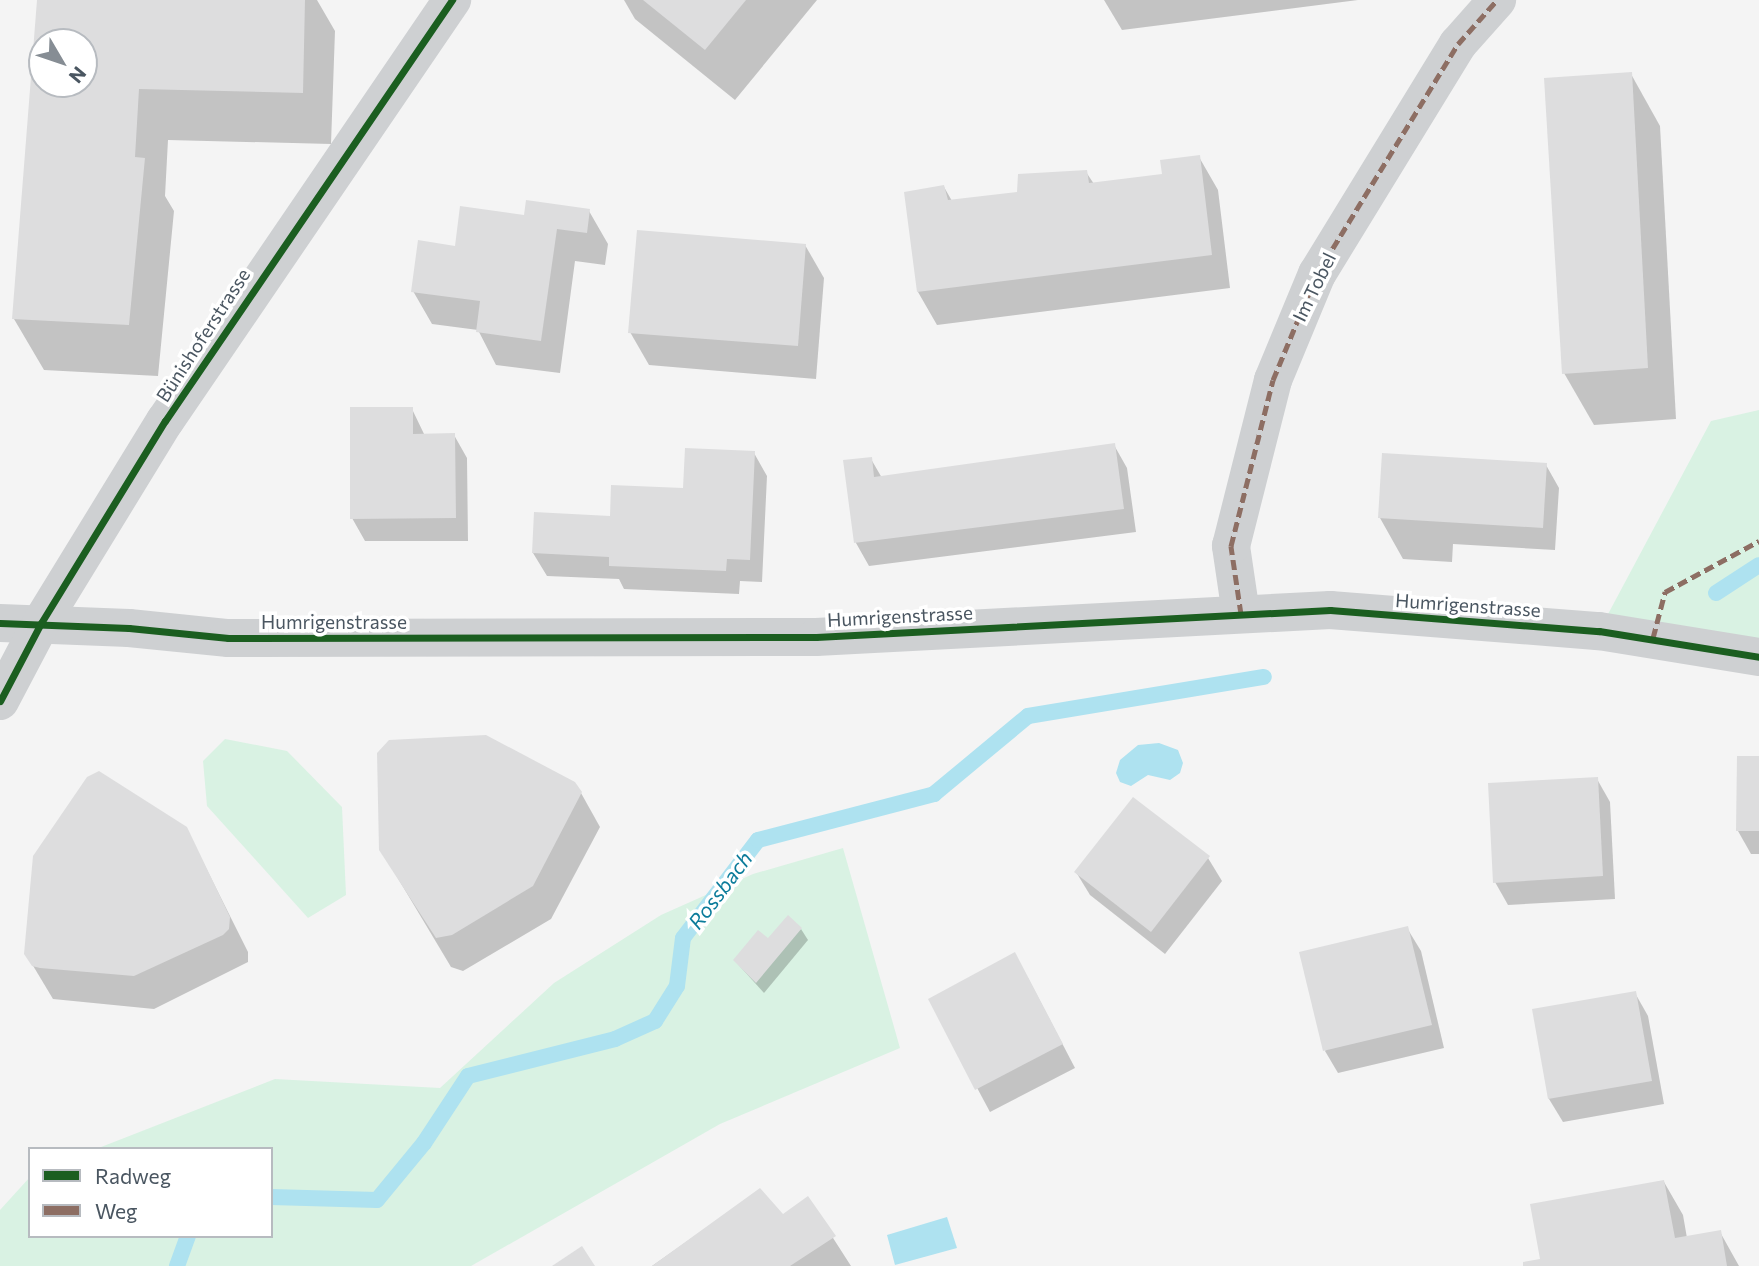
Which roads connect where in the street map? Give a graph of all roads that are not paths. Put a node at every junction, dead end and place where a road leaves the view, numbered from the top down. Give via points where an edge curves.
1 (452, 0) edge
2 (1497, 0) edge
3 (1241, 614) junction
4 (0, 623) edge
5 (41, 623) junction
6 (1759, 657) edge
7 (0, 701) edge

1 - 5 street, Bünishoferstrasse via 267,266
2 - 3 street, Im Tobel via 1458,44 1317,274 1273,380 1231,546
3 - 5 street, Humrigenstrasse via 816,637 228,638
3 - 6 street, Humrigenstrasse via 1330,610 1599,631
4 - 5 street, Humrigenstrasse
5 - 7 street, Bünishoferstrasse

